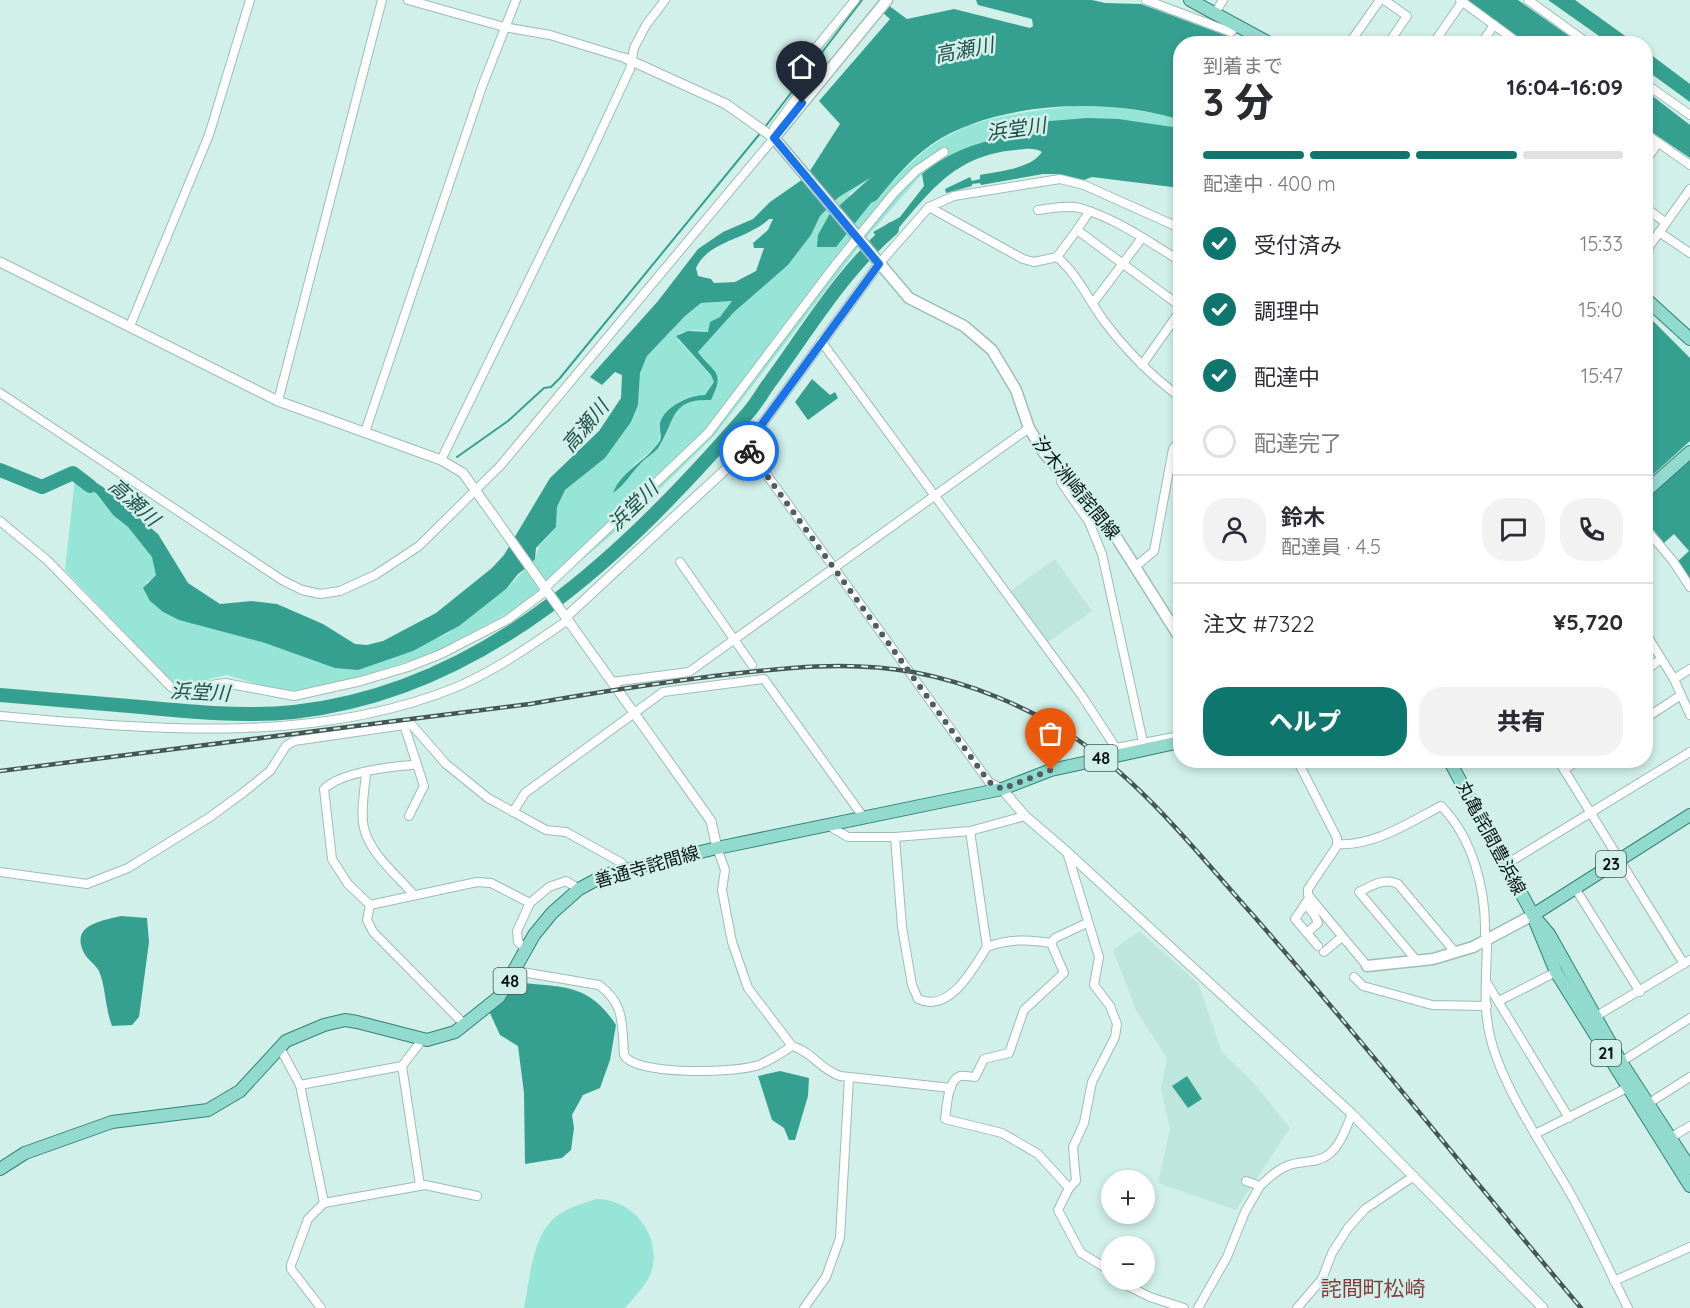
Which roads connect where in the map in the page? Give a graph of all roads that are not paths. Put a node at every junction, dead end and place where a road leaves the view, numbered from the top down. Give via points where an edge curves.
1 (250, 0) edge
2 (382, 0) edge
3 (408, 0) edge
4 (516, 0) edge
5 (665, 0) edge
6 (855, 0) edge
7 (887, 0) edge
8 (1146, 0) edge
9 (1190, 0) edge
10 (1223, 0) edge
11 (1382, 0) edge
12 (1528, 0) edge
13 (1461, 1) edge
14 (1215, 13) junction
15 (1238, 25) junction
16 (1494, 25) junction
17 (504, 27) junction
18 (1257, 36) edge
19 (1355, 36) edge
20 (1393, 36) edge
21 (1437, 36) edge
22 (1486, 36) edge
23 (1509, 36) edge
24 (1578, 36) edge
25 (629, 59) junction
26 (1653, 89) edge
27 (1690, 115) edge
28 (770, 134) junction
29 (1653, 139) edge
30 (1658, 143) junction
31 (1653, 150) edge
32 (944, 152) dead end
33 (1690, 165) edge
34 (1690, 189) edge
35 (929, 207) junction
36 (1038, 210) dead end
37 (1089, 212) junction
38 (1653, 213) edge
39 (1666, 223) junction
40 (1173, 225) edge
41 (1077, 230) junction
42 (1659, 232) junction
43 (1142, 238) junction
44 (858, 240) junction
45 (1653, 241) edge
46 (1690, 253) edge
47 (1057, 257) junction
48 (1173, 257) edge
49 (0, 262) edge
50 (879, 264) junction
51 (1123, 264) junction
52 (1173, 301) edge
53 (1094, 303) junction
54 (1653, 305) edge
55 (1173, 321) edge
56 (130, 326) junction
57 (1690, 339) edge
58 (821, 341) junction
59 (1142, 365) junction
60 (1173, 391) edge
61 (0, 393) edge
62 (278, 401) junction
63 (1029, 428) junction
64 (365, 432) junction
65 (746, 446) junction
66 (1173, 449) edge
67 (1690, 452) edge
68 (441, 460) junction
69 (1062, 473) junction
70 (1653, 485) edge
71 (475, 493) junction
72 (935, 495) junction
73 (0, 521) edge
74 (1653, 537) edge
75 (680, 562) dead end
76 (834, 566) junction
77 (1135, 567) junction
78 (1690, 587) edge
79 (545, 590) junction
80 (567, 618) junction
81 (1173, 627) edge
82 (734, 639) junction
83 (1653, 646) edge
84 (1661, 659) junction
85 (1653, 664) edge
86 (752, 665) dead end
87 (1690, 669) edge
88 (1674, 679) junction
89 (612, 682) junction
90 (1681, 695) junction
91 (634, 713) junction
92 (1653, 713) edge
93 (1690, 715) edge
94 (0, 716) edge
95 (404, 725) junction
96 (1173, 737) edge
97 (1143, 742) junction
98 (1173, 743) edge
99 (1690, 752) edge
100 (412, 765) dead end
101 (1301, 768) edge
102 (1453, 768) edge
103 (1567, 768) edge
104 (1564, 770) joint
105 (366, 772) junction
106 (1002, 789) junction
107 (513, 812) junction
108 (1590, 814) junction
109 (1690, 815) edge
110 (409, 816) dead end
111 (1025, 816) junction
112 (864, 818) junction
113 (829, 826) junction
114 (970, 831) junction
115 (895, 837) junction
116 (1337, 844) junction
117 (717, 848) junction
118 (1067, 852) junction
119 (1618, 859) junction
120 (1506, 864) junction
121 (623, 871) junction
122 (0, 872) edge
123 (1575, 888) junction
124 (579, 889) junction
125 (414, 895) junction
126 (1310, 897) junction
127 (530, 903) junction
128 (1305, 904) junction
129 (370, 905) junction
130 (1533, 915) junction
131 (1087, 923) junction
132 (1307, 933) junction
133 (1342, 937) junction
134 (1488, 940) junction
135 (1051, 943) junction
136 (987, 946) junction
137 (526, 949) junction
138 (1455, 952) junction
139 (1417, 961) junction
140 (1687, 962) edge
141 (1367, 966) joint
142 (516, 971) junction
143 (1556, 972) junction
144 (1354, 977) dead end
145 (1486, 981) junction
146 (1641, 992) junction
147 (1499, 1001) junction
148 (1487, 1006) junction
149 (1595, 1017) junction
150 (1690, 1018) edge
151 (464, 1024) junction
152 (422, 1040) junction
153 (792, 1046) junction
154 (280, 1048) junction
155 (1621, 1062) junction
156 (402, 1066) junction
157 (849, 1077) junction
158 (1690, 1077) edge
159 (300, 1085) junction
160 (951, 1088) junction
161 (1627, 1088) junction
162 (1644, 1106) junction
163 (1352, 1114) junction
164 (1569, 1118) junction
165 (1690, 1126) edge
166 (1535, 1134) junction
167 (1670, 1138) junction
168 (1690, 1168) edge
169 (0, 1169) edge
170 (1414, 1176) junction
171 (1246, 1181) dead end
172 (420, 1185) junction
173 (1260, 1186) junction
174 (1690, 1186) edge
175 (1069, 1188) junction
176 (477, 1196) dead end
177 (324, 1203) junction
178 (1690, 1247) edge
179 (1101, 1265) edge
180 (1614, 1281) junction
181 (1136, 1290) edge
182 (321, 1308) edge
183 (804, 1308) edge
184 (1184, 1308) edge
185 (1198, 1308) edge
186 (1297, 1308) edge
187 (1543, 1308) edge
188 (1628, 1308) edge

1 - 56 street via 209,135
2 - 62 street
3 - 17 street
4 - 17 street
5 - 25 street via 646,25
6 - 28 street via 802,65 812,73 809,84
7 - 28 main road
8 - 15 street via 1231,32
9 - 14 main road
10 - 14 street
11 - 19 street
11 - 20 street via 1407,16
12 - 24 street
13 - 16 street
13 - 21 street
14 - 15 main road
15 - 18 main road
16 - 22 street
16 - 23 street
17 - 25 street via 550,35
17 - 64 street
25 - 28 street via 726,104
25 - 68 street via 587,161
26 - 27 street
28 - 44 main road, 汐木洲崎詫間線
28 - 71 street via 582,371
29 - 30 street
30 - 31 street
30 - 33 street
32 - 44 street via 904,183
34 - 39 street
35 - 40 street via 954,196 1060,179 1084,185
35 - 47 street via 1023,260
35 - 50 street
36 - 37 street via 1066,206
37 - 41 street
37 - 43 street
38 - 39 street
39 - 42 street
41 - 47 street
41 - 51 street
42 - 45 street
42 - 46 street
43 - 48 street
43 - 51 street
44 - 50 main road, 汐木洲崎詫間線
44 - 79 street via 708,434
47 - 53 street via 1071,268
49 - 56 street
50 - 58 street
50 - 63 main road, 汐木洲崎詫間線 via 909,298 964,326 992,350 1016,390
51 - 52 street
51 - 53 street
53 - 59 street
54 - 57 main road
55 - 59 street
56 - 62 street
58 - 65 street
58 - 72 street
59 - 60 street
61 - 71 street via 282,580 320,594 340,591 375,575 430,537
62 - 64 street
63 - 69 main road, 汐木洲崎詫間線
63 - 72 street
64 - 68 street
65 - 76 street
65 - 80 street
66 - 77 street via 1154,551
67 - 70 main road
68 - 71 street via 463,473
69 - 77 main road, 汐木洲崎詫間線 via 1106,521
69 - 97 street via 1061,482 1089,522 1102,554
71 - 79 street
72 - 76 street
72 - 97 street via 1116,748
73 - 79 street via 60,573 171,687 190,696 225,683 282,696 301,696 380,676 426,661 479,635 507,620
74 - 78 street
75 - 82 street
76 - 82 street
76 - 106 street via 989,782
77 - 81 main road, 汐木洲崎詫間線
79 - 80 street
80 - 89 street
80 - 94 street via 474,679 419,701 360,716 218,729
82 - 86 street
82 - 89 street via 689,672
83 - 84 street
84 - 85 street
84 - 88 street
87 - 88 street
88 - 90 street
89 - 91 street
90 - 92 street
90 - 93 street
91 - 107 street via 525,794
91 - 112 street via 663,692 764,680
91 - 117 street via 711,820
95 - 107 street via 411,724 446,764 488,798
95 - 110 street via 424,786
95 - 122 street via 294,741 286,746 270,771 210,817 146,858 87,884
96 - 97 street
98 - 106 main road, 善通寺詫間線 / 48 via 1069,765
99 - 108 street
100 - 105 street
101 - 116 street via 1329,819
102 - 120 main road, 丸亀詫間豊浜線 / 21
103 - 104 street
104 - 108 street
105 - 125 street via 363,822 368,838
105 - 129 street via 327,786 324,803 332,859 348,884
106 - 111 street
106 - 112 main road, 善通寺詫間線 / 48
107 - 121 street via 546,830 566,832 622,862
108 - 119 street
108 - 120 street
109 - 119 main road, 23
111 - 114 street
111 - 118 street
112 - 113 main road, 善通寺詫間線 / 48
113 - 115 street via 848,837
113 - 117 main road, 善通寺詫間線 / 48
114 - 115 street
114 - 136 street
115 - 136 street via 904,936 912,986 918,999 928,1004 947,997 961,985
116 - 126 street via 1308,889
116 - 134 street via 1370,840 1441,806 1452,818 1471,856 1484,896
117 - 121 main road, 善通寺詫間線 / 48
117 - 153 street via 725,870 722,890 732,942 748,988
118 - 131 street
118 - 163 street
119 - 123 main road, 23
119 - 140 street
120 - 130 main road, 丸亀詫間豊浜線 / 21
121 - 124 main road, 善通寺詫間線 / 48 via 605,875
123 - 130 main road, 23
123 - 146 street
124 - 127 street via 566,881 549,886
124 - 137 main road, 善通寺詫間線 / 48 via 552,913
125 - 127 street via 477,882 491,883
125 - 129 street
126 - 128 street
126 - 133 street
127 - 137 street via 517,931 518,942
128 - 132 street via 1295,919
128 - 132 street via 1318,919
129 - 151 street via 367,920 373,932
130 - 134 main road
130 - 143 main road, 丸亀詫間豊浜線 / 21
130 - 149 main road, 丸亀詫間豊浜線 / 21 via 1549,934
131 - 135 street
131 - 175 street via 1099,957 1094,985 1110,1006 1117,1024 1115,1037 1092,1082 1084,1123 1073,1147 1076,1181
132 - 133 street via 1321,949
133 - 141 street
134 - 138 main road
134 - 145 street
135 - 136 street via 1020,939
135 - 160 street via 1064,973 1024,1010 1009,1053 987,1057 975,1077 958,1077
137 - 142 main road, 善通寺詫間線 / 48
138 - 139 main road
138 - 139 street via 1392,880 1359,892
139 - 141 main road
140 - 146 street
142 - 151 main road, 善通寺詫間線 / 48 via 499,997
142 - 153 street via 599,985 610,993 621,1010 624,1055 636,1065 694,1071 739,1069 758,1065
143 - 147 street
143 - 161 main road, 丸亀詫間豊浜線 / 21
144 - 148 street via 1363,986 1432,1005
145 - 147 street
145 - 148 street
146 - 149 street
147 - 164 street
148 - 166 street via 1495,1056
149 - 155 main road, 丸亀詫間豊浜線 / 21
150 - 155 street
151 - 152 main road, 善通寺詫間線 / 48 via 455,1032
152 - 154 main road, 善通寺詫間線 / 48 via 345,1020 301,1033
152 - 156 street
153 - 157 street via 802,1049 832,1074
154 - 159 street
154 - 169 main road, 善通寺詫間線 / 48 via 240,1091 208,1110 111,1122 26,1153
155 - 162 main road, 丸亀詫間豊浜線 / 21
156 - 159 street
156 - 172 street
157 - 160 street
157 - 183 street via 840,1238 826,1277
158 - 162 street
159 - 177 street
160 - 175 street via 945,1119 1002,1133 1038,1154
161 - 162 main road, 丸亀詫間豊浜線 / 21
161 - 164 street
162 - 167 main road, 丸亀詫間豊浜線 / 21
162 - 174 main road, 丸亀詫間豊浜線 / 21
163 - 170 street
163 - 173 street via 1340,1142 1328,1155 1289,1165
164 - 166 street
165 - 167 street
166 - 180 street via 1568,1189
167 - 168 main road, 丸亀詫間豊浜線 / 21
170 - 186 street via 1354,1221 1332,1253 1318,1285
170 - 187 street
171 - 173 street
172 - 176 street
172 - 177 street
173 - 185 street
175 - 179 street via 1058,1210 1081,1252
177 - 182 street via 308,1219 291,1265
178 - 180 street
180 - 188 street
181 - 184 street

